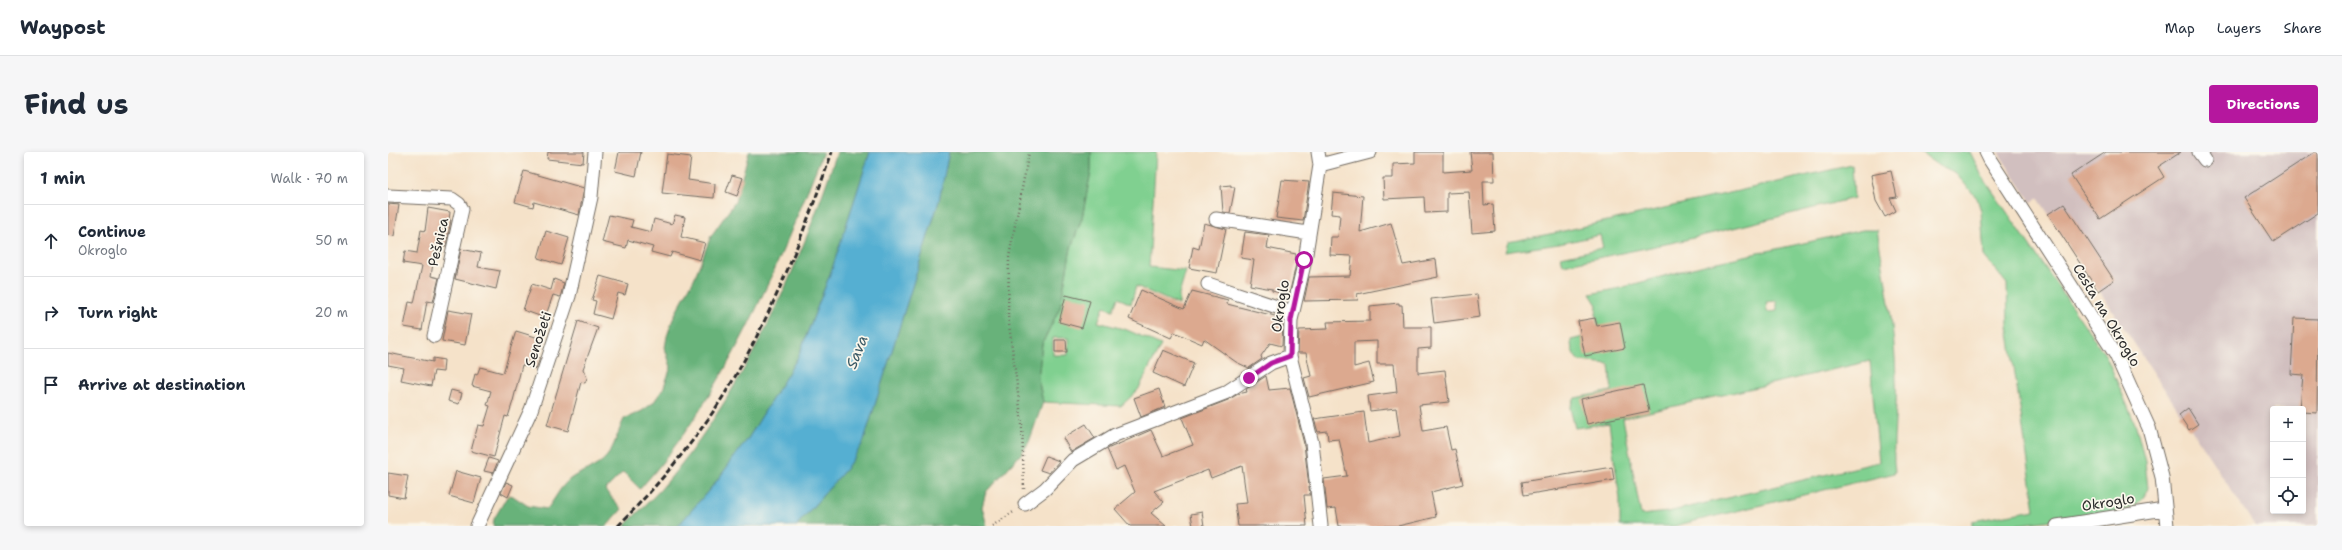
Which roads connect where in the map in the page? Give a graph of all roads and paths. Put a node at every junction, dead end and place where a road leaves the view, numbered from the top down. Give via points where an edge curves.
1 (596, 152) edge
2 (1028, 152) edge
3 (1318, 152) edge
4 (1370, 152) edge
5 (1986, 152) edge
6 (1320, 165) junction
7 (388, 196) edge
8 (1216, 220) dead end
9 (1308, 233) junction
10 (1208, 284) dead end
11 (1292, 312) junction
12 (434, 336) dead end
13 (1290, 356) junction
14 (1025, 504) junction
15 (2164, 509) junction
16 (477, 526) edge
17 (992, 526) edge
18 (1321, 526) edge
19 (2057, 526) edge
20 (2168, 526) edge

1 - 16 street, Senožeti via 591,197 569,296 532,410
2 - 14 path via 1010,257 1008,316 1022,424
3 - 6 street, Okroglo
4 - 6 street
5 - 15 street, Cesta na Okroglo via 2116,355 2150,428 2162,477
6 - 9 street, Okroglo
7 - 12 street, Pešnica via 452,199 462,209
8 - 9 street
9 - 11 street, Okroglo
10 - 11 street
11 - 13 street, Okroglo
13 - 14 street via 1271,363 1225,394 1115,435 1073,460 1045,489
13 - 18 street, Okroglo via 1312,444
14 - 17 path
15 - 19 street, Okroglo
15 - 20 street, Cesta na Okroglo

